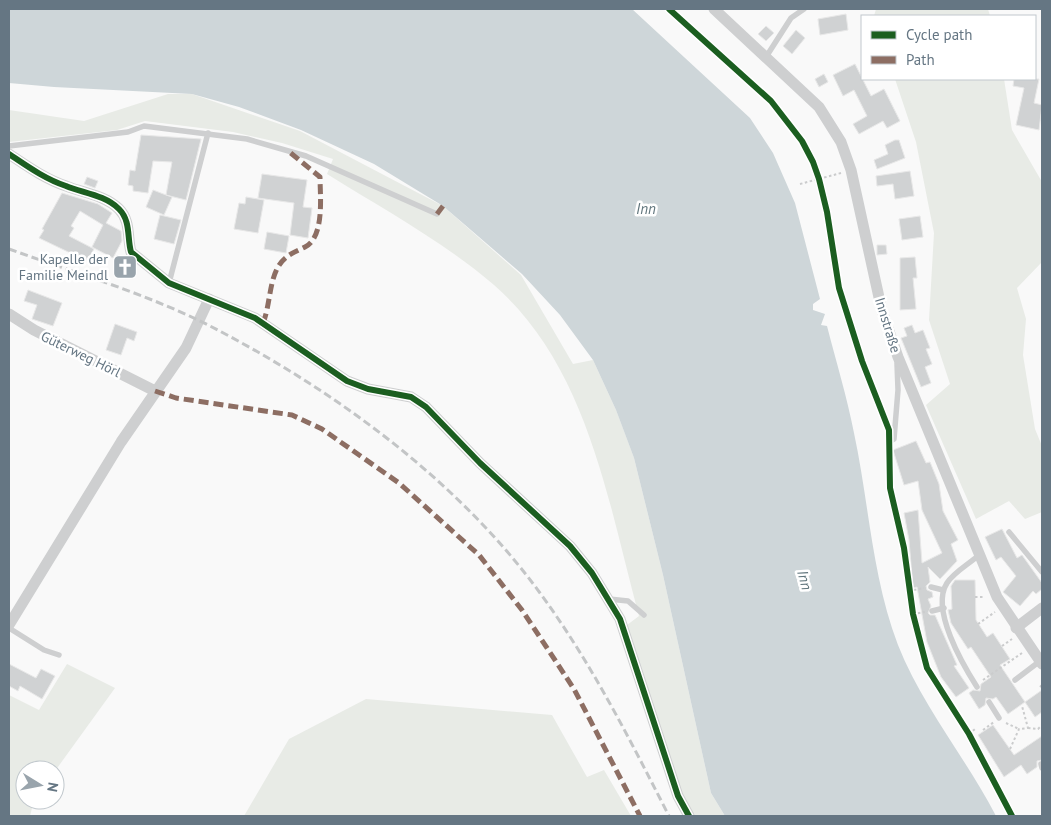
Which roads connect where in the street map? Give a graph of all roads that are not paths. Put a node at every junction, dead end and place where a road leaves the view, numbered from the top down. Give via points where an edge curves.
1 (714, 9) edge
2 (804, 9) edge
3 (766, 57) junction
4 (208, 133) junction
5 (9, 146) edge
6 (9, 154) edge
7 (437, 214) dead end
8 (169, 283) junction
9 (209, 299) junction
10 (9, 314) edge
11 (898, 357) junction
12 (155, 391) junction
13 (888, 443) dead end
14 (1009, 532) dead end
15 (979, 555) junction
16 (1042, 572) edge
17 (932, 587) road end
18 (944, 590) junction
19 (609, 599) junction
20 (944, 608) junction
21 (1042, 608) edge
22 (932, 611) dead end
23 (644, 615) dead end
24 (9, 627) edge
25 (1018, 630) junction
26 (59, 655) dead end
27 (1041, 663) edge
28 (1015, 680) dead end
29 (977, 686) road end
30 (989, 702) dead end
31 (999, 718) dead end
32 (689, 816) edge

1 - 3 street, Innstraße
2 - 3 lane via 791,18
3 - 11 street, Innstraße via 818,107 841,142 851,170 882,311
4 - 5 lane via 144,126 128,132
4 - 7 lane via 247,139 306,156
4 - 8 lane
6 - 8 street via 42,176 93,194 120,209 129,228 131,252
8 - 9 street
9 - 12 street via 186,348
9 - 19 street via 255,318 347,381 368,389 411,397 426,407 480,464 570,546
10 - 12 street, Güterweg Hörl
11 - 13 lane via 897,419 894,439
11 - 15 street, Innstraße
12 - 24 street
14 - 16 lane
15 - 18 lane via 950,579
15 - 25 street, Innstraße
17 - 18 lane
18 - 20 lane
19 - 23 lane via 628,601
19 - 32 street via 631,646 678,796
20 - 22 lane
20 - 29 lane via 949,633 960,660
21 - 25 street
24 - 26 lane via 44,650
25 - 27 street, Innstraße
27 - 28 lane
30 - 31 lane

